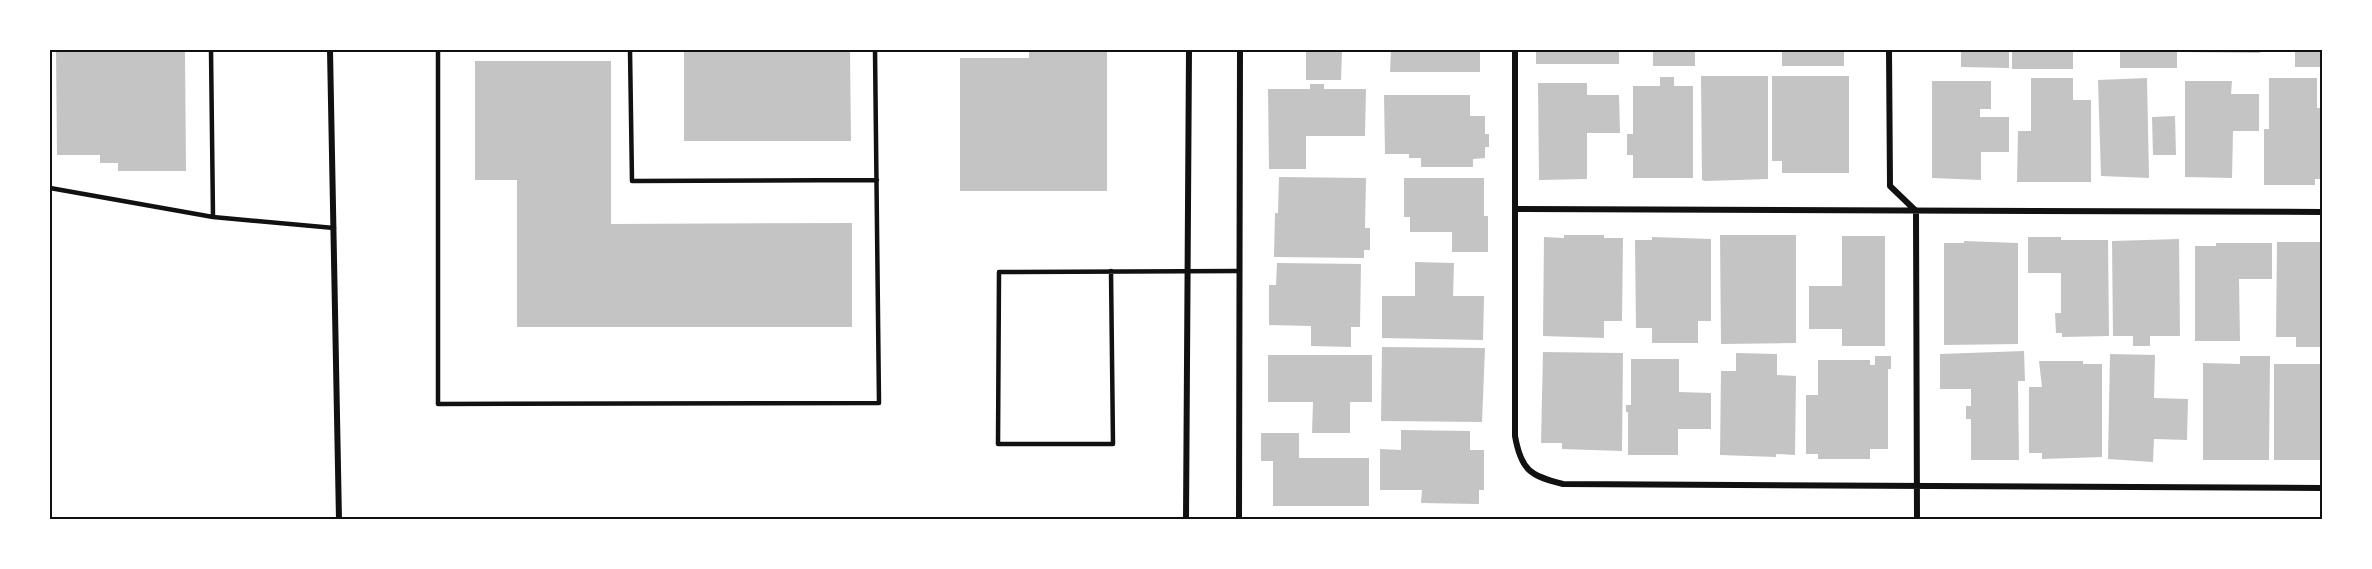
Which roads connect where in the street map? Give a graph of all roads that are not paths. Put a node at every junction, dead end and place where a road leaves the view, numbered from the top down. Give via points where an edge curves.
1 (211, 50) edge
2 (330, 50) edge
3 (438, 50) edge
4 (630, 50) edge
5 (875, 50) edge
6 (1189, 50) edge
7 (1240, 50) edge
8 (1515, 50) edge
9 (1889, 50) edge
10 (877, 180) junction
11 (50, 188) edge
12 (1515, 209) junction
13 (1916, 211) junction
14 (2322, 212) edge
15 (213, 217) junction
16 (334, 228) junction
17 (1111, 271) junction
18 (1187, 271) junction
19 (1239, 271) junction
20 (1917, 486) junction
21 (2322, 488) edge
22 (339, 519) edge
23 (1186, 519) edge
24 (1239, 519) edge
25 (1917, 519) edge

1 - 15 lane
2 - 16 street
3 - 10 lane via 438,404 879,403
4 - 10 lane via 632,182
5 - 10 lane
6 - 18 street
7 - 19 street
8 - 12 street
9 - 13 street via 1890,186
11 - 15 lane
12 - 13 street
12 - 20 street via 1515,436 1526,469 1563,484
13 - 14 street
13 - 20 street
15 - 16 lane
16 - 22 street
17 - 17 lane via 999,272 998,444 1113,444
17 - 18 lane
18 - 19 lane
18 - 23 street
19 - 24 street
20 - 21 street
20 - 25 street

